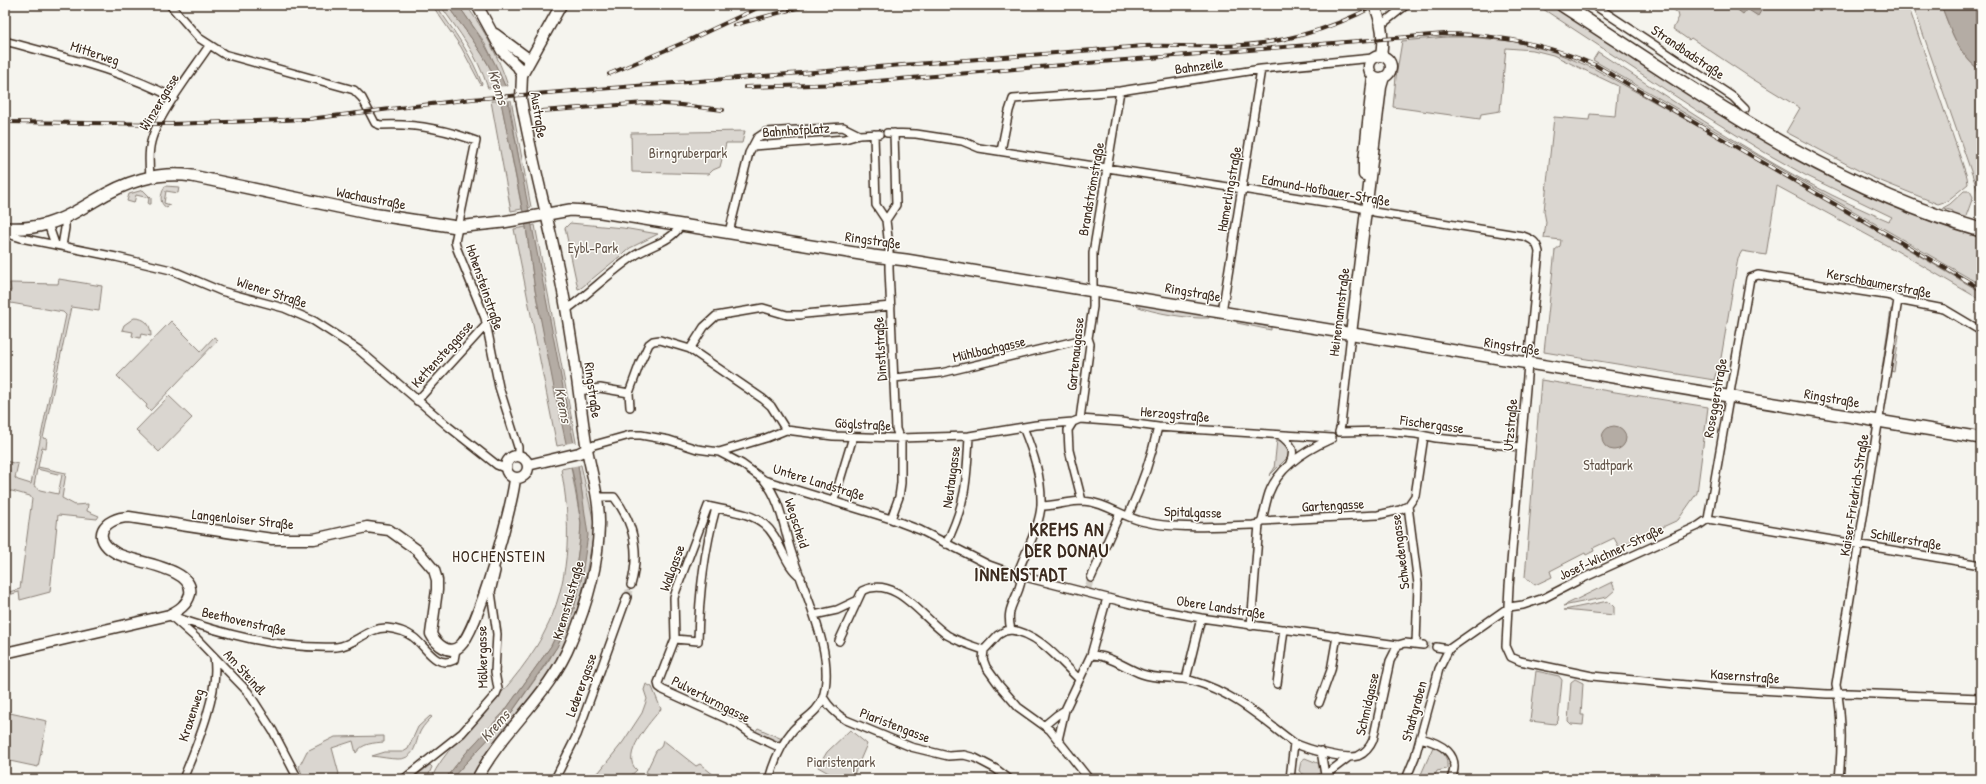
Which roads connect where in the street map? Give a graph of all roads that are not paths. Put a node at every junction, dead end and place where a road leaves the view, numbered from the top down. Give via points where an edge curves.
1 (170, 5) edge
2 (477, 5) edge
3 (561, 5) edge
4 (1374, 5) edge
5 (1406, 5) edge
6 (1563, 5) edge
7 (1594, 5) edge
8 (1381, 25) junction
9 (492, 32) junction
10 (5, 41) edge
11 (209, 46) junction
12 (1377, 57) junction
13 (530, 60) junction
14 (1261, 69) junction
15 (522, 75) junction
16 (1373, 76) junction
17 (1384, 77) junction
18 (1120, 91) junction
19 (174, 98) junction
20 (1745, 109) dead end
21 (859, 135) junction
22 (753, 146) junction
23 (1001, 151) junction
24 (1108, 169) junction
25 (150, 176) junction
26 (1242, 190) junction
27 (1368, 195) junction
28 (1366, 210) junction
29 (546, 213) junction
30 (65, 217) junction
31 (886, 220) junction
32 (48, 224) junction
33 (682, 224) junction
34 (457, 227) junction
35 (5, 228) edge
36 (1981, 230) edge
37 (729, 232) junction
38 (5, 233) edge
39 (1537, 244) joint
40 (59, 245) junction
41 (889, 258) junction
42 (1766, 276) joint
43 (1092, 291) junction
44 (1898, 300) junction
45 (890, 306) junction
46 (1222, 307) junction
47 (566, 310) junction
48 (486, 325) junction
49 (1981, 331) edge
50 (1351, 334) junction
51 (1088, 338) junction
52 (690, 349) junction
53 (1528, 364) junction
54 (894, 378) junction
55 (579, 391) junction
56 (629, 393) junction
57 (1729, 396) junction
58 (417, 401) junction
59 (630, 407) dead end
60 (1077, 421) junction
61 (1879, 421) junction
62 (1023, 427) junction
63 (1158, 427) junction
64 (786, 430) junction
65 (1339, 432) junction
66 (1280, 435) junction
67 (969, 436) junction
68 (1424, 436) junction
69 (853, 437) junction
70 (899, 438) junction
71 (1332, 438) junction
72 (1981, 438) edge
73 (1521, 447) junction
74 (583, 451) junction
75 (719, 452) junction
76 (518, 456) junction
77 (1290, 463) junction
78 (528, 465) junction
79 (506, 469) junction
80 (514, 478) junction
81 (764, 480) junction
82 (597, 497) junction
83 (834, 500) junction
84 (1082, 501) junction
85 (1041, 506) junction
86 (1408, 506) junction
87 (712, 507) junction
88 (1120, 513) junction
89 (1128, 516) junction
90 (891, 519) junction
91 (1708, 519) junction
92 (1260, 522) junction
93 (500, 544) junction
94 (946, 544) junction
95 (1858, 544) junction
96 (1981, 565) edge
97 (1017, 576) junction
98 (801, 577) junction
99 (1091, 578) tunnel mouth
100 (631, 585) tunnel mouth
101 (626, 597) tunnel mouth
102 (1108, 598) junction
103 (856, 601) junction
104 (1509, 607) junction
105 (814, 614) junction
106 (169, 615) junction
107 (1200, 618) junction
108 (1251, 626) junction
109 (1284, 629) junction
110 (1011, 630) junction
111 (1337, 636) junction
112 (675, 639) junction
113 (839, 641) dead end
114 (1419, 644) joint
115 (1398, 645) junction
116 (1436, 647) tunnel mouth
117 (456, 649) junction
118 (1449, 649) junction
119 (984, 650) junction
120 (5, 653) edge
121 (1091, 655) junction
122 (1511, 657) joint
123 (214, 658) junction
124 (1078, 679) junction
125 (1186, 679) junction
126 (1277, 684) dead end
127 (659, 687) joint
128 (1838, 694) junction
129 (823, 697) junction
130 (1981, 698) edge
131 (1319, 704) dead end
132 (1065, 710) junction
133 (1045, 725) junction
134 (1420, 738) junction
135 (1058, 740) junction
136 (1294, 743) junction
137 (780, 748) junction
138 (1321, 751) junction
139 (1349, 757) junction
140 (1323, 777) edge
141 (1291, 778) edge
142 (183, 779) edge
143 (298, 779) edge
144 (404, 779) edge
145 (477, 779) edge
146 (555, 779) edge
147 (769, 779) edge
148 (1009, 779) edge
149 (1089, 779) edge
150 (1406, 779) edge
151 (1451, 779) edge
152 (1839, 779) edge

1 - 11 street, Hohensteinstraße via 192,32
2 - 9 street
3 - 13 street, Austraße
4 - 8 street
5 - 8 street
6 - 36 highway via 1748,125 1810,160 1879,194
7 - 20 street, Strandbadstraße via 1733,97
8 - 12 street via 1383,44
9 - 13 street
9 - 15 street via 502,51 518,67
10 - 19 street, Mitterweg via 107,70
11 - 19 street, Winzergasse
11 - 34 street, Hohensteinstraße via 235,58 354,90 362,98 375,123 380,125 418,125 476,141
12 - 14 street, Bahnzeile
12 - 16 street via 1369,67
12 - 17 street via 1388,60 1391,68
13 - 15 street, Austraße
14 - 18 street, Bahnzeile
14 - 26 street, Hamerlingstraße
15 - 29 street, Austraße via 521,99
16 - 17 street
16 - 27 street, Heinemannstraße via 1364,160
17 - 27 street, Heinemannstraße
18 - 23 street, Bahnzeile via 1013,99
18 - 24 street, Brandströmstraße
19 - 25 street, Winzergasse via 151,140
21 - 22 street, Bahnhofplatz via 845,139
21 - 22 street, Bahnhofplatz via 843,127 766,132 757,138
21 - 31 street, Bahnhofplatz via 876,134 876,205
22 - 37 street
23 - 24 street
23 - 31 street via 979,148 962,141 890,133 896,205
24 - 26 street, Edmund-Hofbauer-Straße
24 - 43 street, Brandströmstraße via 1093,253
25 - 30 main road, Wachaustraße via 117,188
25 - 34 main road, Wachaustraße via 192,176 372,214
26 - 28 street, Edmund-Hofbauer-Straße
26 - 46 street, Hamerlingstraße
27 - 28 street, Heinemannstraße
28 - 39 street, Edmund-Hofbauer-Straße via 1523,236
28 - 50 street, Heinemannstraße
29 - 33 main road, Wachaustraße via 587,210
29 - 34 main road, Wachaustraße via 503,222
29 - 47 street, Austraße
30 - 32 main road, Wachaustraße
30 - 40 street via 66,228
31 - 41 street, Bahnhofplatz
32 - 35 main road, Wachaustraße via 30,228
32 - 40 street
33 - 37 main road, Ringstraße
33 - 47 street via 669,239 635,256
34 - 48 street, Hohensteinstraße via 456,249
37 - 41 main road, Ringstraße
38 - 40 street, Wiener Straße
39 - 53 street, Utzstraße via 1539,252
40 - 58 street, Wiener Straße via 171,270 233,295 296,313 344,340
41 - 43 main road, Ringstraße
41 - 45 street, Dinstlstraße
42 - 44 street, Kerschbaumerstraße via 1892,296
42 - 57 street, Roseggerstraße via 1755,275 1748,281
43 - 46 main road, Ringstraße
43 - 51 street, Gartenaugasse via 1093,307
44 - 49 street, Kerschbaumerstraße via 1944,309
44 - 61 street, Kaiser-Friedrich-Straße
45 - 52 street via 803,315 787,315 763,308 731,312 716,316 704,327
45 - 54 street, Dinstlstraße
46 - 50 main road, Ringstraße
47 - 55 street, Ringstraße
48 - 58 street, Kettensteggasse
48 - 76 street, Hohensteinstraße via 499,387 518,447
50 - 53 main road, Ringstraße
50 - 65 street, Heinemannstraße
51 - 54 street, Mühlbachgasse via 941,374
51 - 60 street, Gartenaugasse via 1089,353
52 - 56 street via 660,340 653,341 640,363
52 - 64 street via 763,399 771,406
53 - 57 main road, Ringstraße
53 - 73 street, Utzstraße
54 - 70 street, Dinstlstraße via 896,429
55 - 56 street via 600,388
55 - 74 street, Ringstraße
56 - 59 street
57 - 61 main road, Ringstraße
57 - 91 street, Roseggerstraße
58 - 79 street, Wiener Straße via 497,465
60 - 62 street, Herzogstraße
60 - 63 street, Herzogstraße via 1121,422
60 - 84 street, Gartenaugasse via 1068,430 1068,438 1072,467
61 - 72 main road, Ringstraße
61 - 95 street, Kaiser-Friedrich-Straße
62 - 67 street, Göglstraße
62 - 85 street via 1039,472
63 - 66 street, Herzogstraße
63 - 89 street via 1146,475
64 - 69 street, Göglstraße
64 - 75 street, Göglstraße
65 - 68 street, Fischergasse via 1384,430
65 - 71 street
66 - 71 street, Herzogstraße
66 - 77 street via 1293,448
67 - 70 street, Göglstraße
67 - 94 street, Neutaugasse via 963,498 957,521
68 - 73 street, Fischergasse
68 - 86 street, Schwedengasse via 1415,496
69 - 70 street, Göglstraße
69 - 83 street
70 - 90 street, Dinstlstraße via 901,483
71 - 77 street via 1313,446
73 - 104 street, Utzstraße
74 - 75 street, Untere Landstraße via 594,445 630,435 641,435
74 - 78 street
74 - 82 street, Kremstalstraße
75 - 81 street, Untere Landstraße
76 - 78 street
76 - 79 street via 508,461
77 - 92 street via 1278,476 1268,494
78 - 80 street via 526,474
79 - 80 street, Wiener Straße
80 - 93 street via 510,510
81 - 83 street, Untere Landstraße
81 - 98 street, Wegscheid via 775,498
82 - 100 street via 614,497 627,518 636,550
82 - 145 street, Kremstalstraße via 597,549 571,644 553,679 491,757
83 - 90 street, Untere Landstraße
84 - 85 street, Spitalgasse
84 - 88 street, Spitalgasse
85 - 97 street via 1029,550
86 - 92 street, Gartengasse via 1372,516
86 - 114 street, Schwedengasse via 1418,584
87 - 98 street via 744,515 765,524 791,567
87 - 112 street, Wallgasse via 674,598
87 - 112 street via 698,642
88 - 89 street, Spitalgasse
88 - 99 street
89 - 92 street, Spitalgasse via 1140,521 1174,526
90 - 94 street, Untere Landstraße
91 - 95 street, Schillerstraße
91 - 104 street, Josef-Wichner-Straße via 1544,598
92 - 108 street
93 - 117 street via 476,618 462,644
93 - 144 street, Mölkergasse via 501,555 491,592 497,634 496,694 462,732
94 - 97 street, Untere Landstraße
95 - 96 street, Schillerstraße
95 - 128 street, Kaiser-Friedrich-Straße via 1836,685
97 - 102 street, Obere Landstraße via 1088,590
97 - 110 street via 1020,581 1011,605
98 - 105 street, Wegscheid
101 - 146 street, Lederergasse via 577,735
102 - 107 street, Obere Landstraße
102 - 121 street
103 - 105 street via 837,610
103 - 113 street
103 - 119 street via 862,590 873,587 893,591 917,607 946,634
104 - 118 street
104 - 122 street, Utzstraße via 1506,646
105 - 129 street, Wegscheid via 826,664
106 - 117 street, Beethovenstraße via 230,635 294,646 337,647 384,628 405,632 428,653 443,662 454,660
106 - 117 street, Langenloiser Straße via 184,606 189,598 191,590 188,581 180,574 122,557 106,546 102,530 111,520 129,517 272,539 314,538 367,527 379,527 400,536 427,560 434,570 437,590 431,634 439,645
106 - 120 street, Langenloiser Straße
106 - 123 street, Am Steindl via 196,638
107 - 108 street, Obere Landstraße
107 - 125 street
108 - 109 street, Obere Landstraße
109 - 111 street, Obere Landstraße
109 - 126 street
110 - 119 street via 998,635
110 - 124 street via 1027,635 1052,652
111 - 115 street, Obere Landstraße
111 - 131 street via 1331,670
112 - 127 street, Wallgasse via 660,675
114 - 115 street, Obere Landstraße
115 - 139 street, Schmidgasse via 1390,661 1373,740 1359,756
116 - 118 street
118 - 134 street, Stadtgraben via 1438,669
119 - 133 street via 983,659 986,667 1003,690 1018,707
121 - 124 street
121 - 125 street via 1113,660 1142,674
122 - 128 street, Kasernstraße via 1592,676 1708,687
123 - 142 street, Kraxenweg via 214,686
123 - 143 street, Am Steindl via 256,703
124 - 132 street
125 - 136 street via 1225,692
127 - 137 street, Pulverturmgasse via 736,723 751,734
128 - 130 street, Kasernstraße
128 - 152 street, Kaiser-Friedrich-Straße via 1842,746
129 - 137 street via 815,711 794,730
129 - 148 street, Piaristengasse via 828,705 846,720 911,748 948,756 964,755 975,758
132 - 133 street
132 - 135 street
133 - 135 street
134 - 150 street, Stadtgraben via 1416,757
134 - 151 street via 1445,747 1450,753 1454,766
135 - 149 street
136 - 138 street
136 - 141 street
137 - 147 street
138 - 139 street
138 - 140 street
139 - 140 street, Schmidgasse

